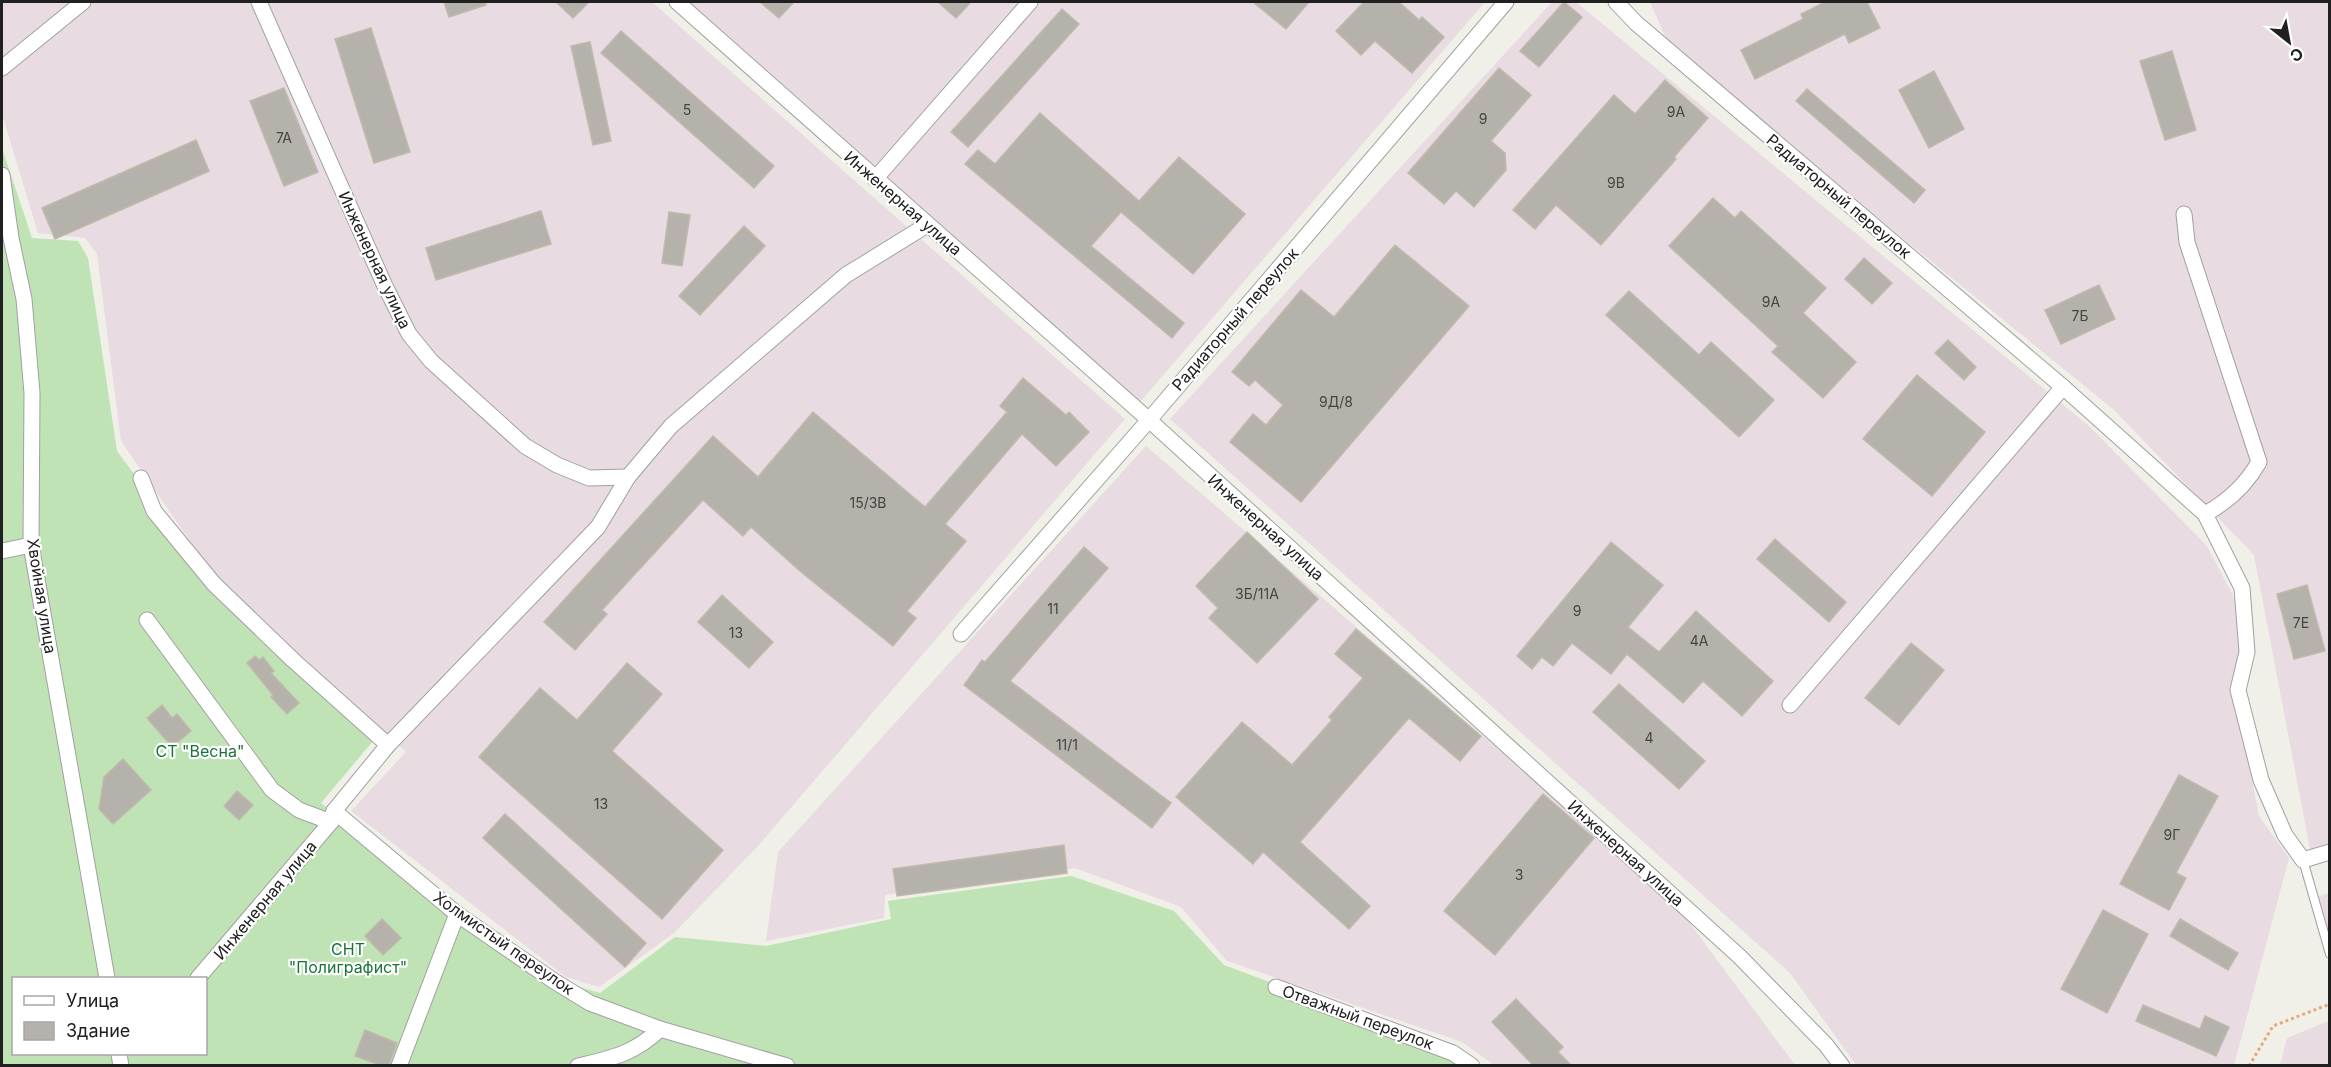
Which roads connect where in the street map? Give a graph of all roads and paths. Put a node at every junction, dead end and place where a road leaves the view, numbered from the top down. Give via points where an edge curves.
1 (83, 2) edge
2 (259, 2) edge
3 (677, 2) edge
4 (1030, 2) edge
5 (1506, 2) edge
6 (1616, 2) edge
7 (2, 68) edge
8 (2, 175) edge
9 (875, 179) junction
10 (2184, 214) dead end
11 (927, 225) junction
12 (2063, 387) junction
13 (1149, 420) junction
14 (628, 477) junction
15 (141, 478) dead end
16 (2205, 514) junction
17 (31, 545) junction
18 (2, 551) edge
19 (147, 620) dead end
20 (961, 634) dead end
21 (1790, 705) dead end
22 (388, 745) junction
23 (332, 817) junction
24 (2330, 852) edge
25 (2303, 860) junction
26 (457, 914) junction
27 (2330, 954) edge
28 (107, 977) edge
29 (199, 977) edge
30 (1276, 987) dead end
31 (2330, 1004) edge
32 (660, 1029) junction
33 (399, 1065) edge
34 (578, 1065) edge
35 (787, 1065) edge
36 (1472, 1065) edge
37 (1842, 1065) edge
38 (2249, 1065) edge

1 - 7 street
2 - 14 street, Инженерная улица via 409,334 431,361 525,446 589,478
3 - 9 street, Инженерная улица
4 - 9 street
5 - 13 street, Радиаторный переулок
6 - 12 street, Радиаторный переулок
8 - 17 street, Хвойная улица via 24,299 32,393
9 - 11 street, Инженерная улица
10 - 16 street via 2187,242 2259,462 2249,480 2225,503
11 - 13 street, Инженерная улица
11 - 14 street, Инженерная улица via 846,275 671,426
12 - 16 street, Радиаторный переулок
12 - 21 street
13 - 20 street, Радиаторный переулок
13 - 37 street, Инженерная улица via 1740,957
14 - 22 street, Инженерная улица via 598,527
15 - 22 street via 154,511 214,584
16 - 25 street, Радиаторный переулок via 2242,588 2247,652 2238,690 2261,780 2285,835
17 - 18 street
17 - 28 street, Хвойная улица
19 - 23 street via 272,790 299,810
22 - 23 street, Инженерная улица
23 - 26 street, Холмистый переулок
23 - 29 street, Инженерная улица
24 - 25 street
25 - 27 lane
26 - 32 street, Холмистый переулок via 590,1003
26 - 33 street
30 - 36 street, Отважный переулок via 1453,1053
31 - 38 path via 2273,1026
32 - 34 street via 644,1044 616,1057
32 - 35 street, Холмистый переулок

